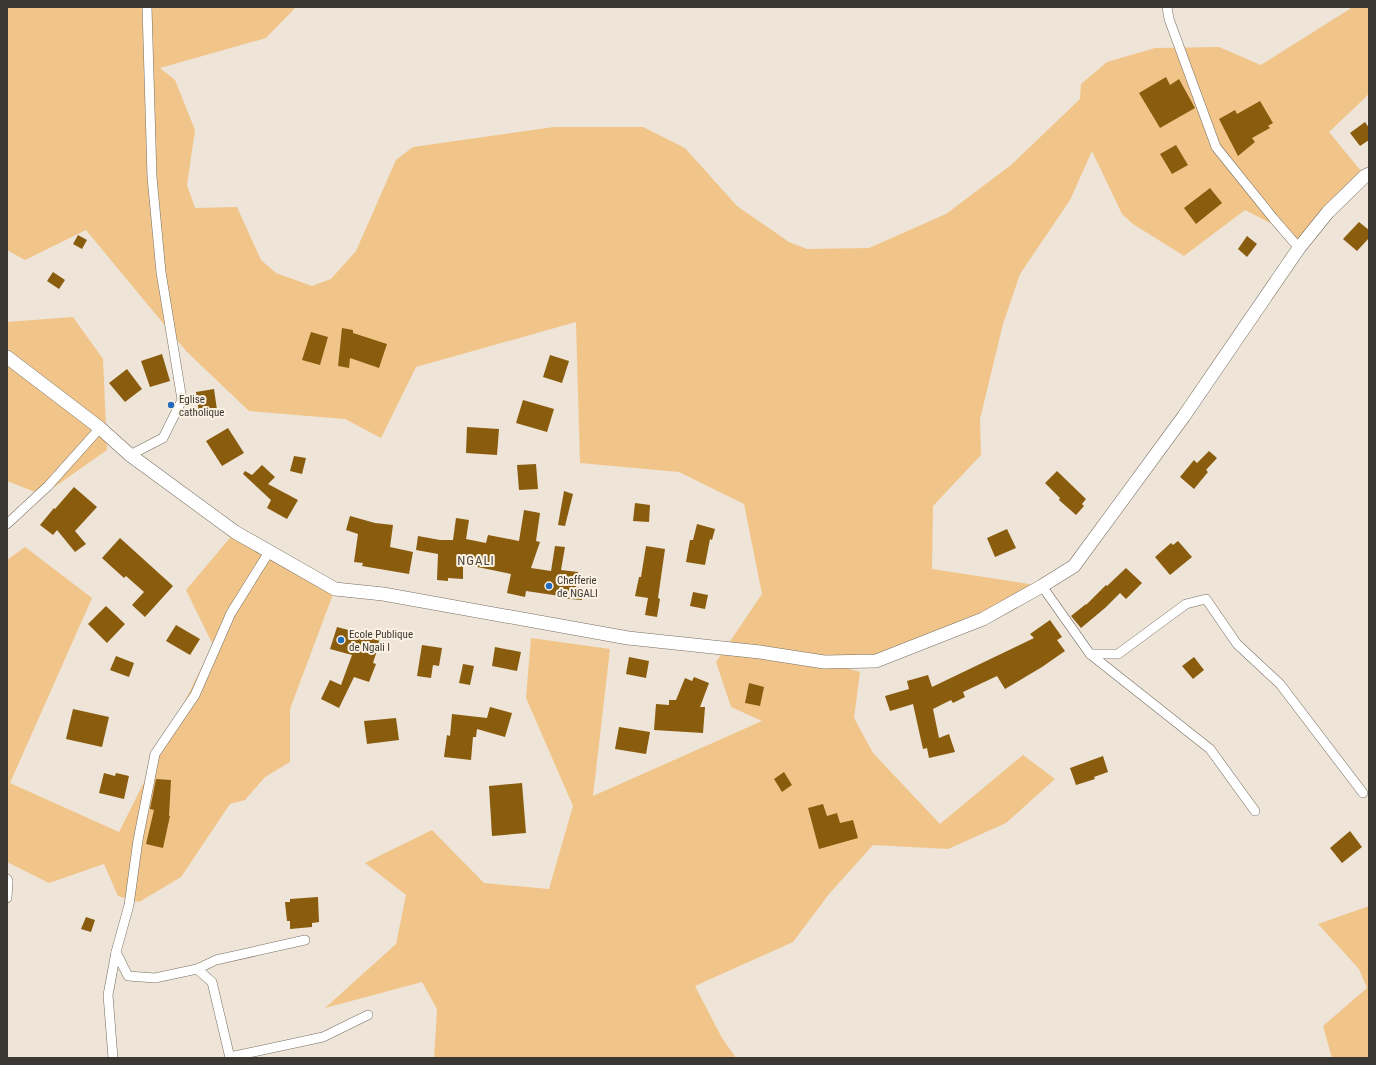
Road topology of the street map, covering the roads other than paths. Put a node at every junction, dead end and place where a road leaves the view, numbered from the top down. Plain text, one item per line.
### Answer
1 (147, 7) edge
2 (1167, 7) edge
3 (1369, 174) edge
4 (1299, 248) junction
5 (7, 357) edge
6 (100, 428) junction
7 (130, 455) junction
8 (7, 524) edge
9 (269, 552) junction
10 (1042, 586) junction
11 (1090, 654) junction
12 (1363, 793) dead end
13 (1255, 811) dead end
14 (7, 879) edge
15 (7, 898) edge
16 (305, 940) dead end
17 (116, 952) junction
18 (197, 969) junction
19 (368, 1015) dead end
20 (113, 1058) edge
21 (230, 1058) edge

1 - 7 street
2 - 4 street
3 - 4 street
4 - 10 street
5 - 6 street
6 - 7 street
6 - 8 street
7 - 9 street
9 - 10 street
9 - 17 street
10 - 11 street
11 - 12 street
11 - 13 street
14 - 15 street
16 - 18 street
17 - 18 street
17 - 20 street
18 - 21 street
19 - 21 street

